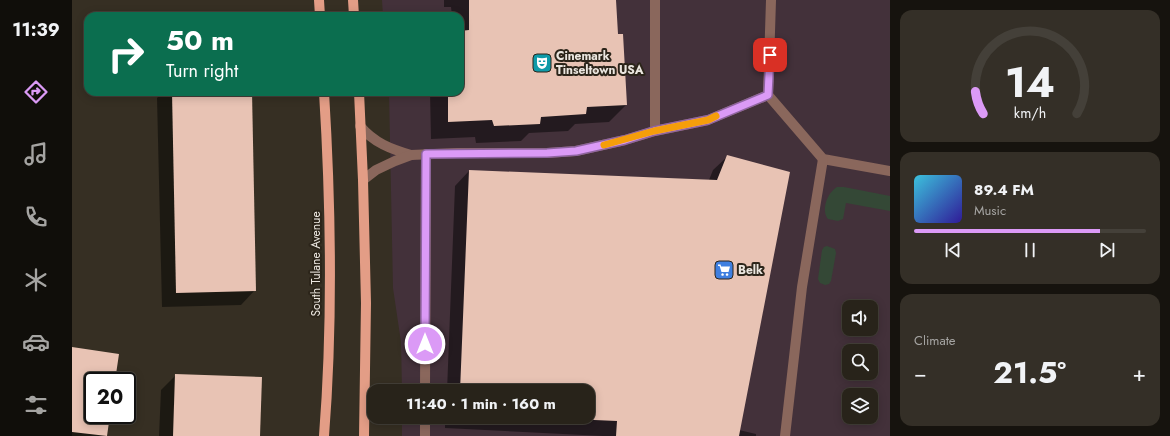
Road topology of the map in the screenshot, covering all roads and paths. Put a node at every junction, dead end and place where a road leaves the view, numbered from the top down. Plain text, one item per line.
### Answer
1 (319, 0) edge
2 (353, 0) edge
3 (655, 0) edge
4 (771, 0) edge
5 (320, 12) edge
6 (354, 12) edge
7 (768, 95) junction
8 (324, 96) edge
9 (359, 96) edge
10 (360, 126) junction
11 (654, 131) junction
12 (426, 154) junction
13 (411, 155) junction
14 (823, 159) junction
15 (890, 171) edge
16 (363, 180) junction
17 (425, 384) edge
18 (425, 424) edge
19 (324, 436) edge
20 (364, 436) edge
21 (425, 436) edge
22 (785, 436) edge

1 - 5 main road
2 - 6 main road
3 - 11 street
4 - 7 street
7 - 11 street
7 - 14 street
8 - 19 main road, South Tulane Avenue
9 - 10 main road
10 - 13 street
10 - 16 main road
11 - 12 street
12 - 13 street
12 - 17 street
13 - 16 street
14 - 15 street
14 - 22 street
16 - 20 main road
18 - 21 street

